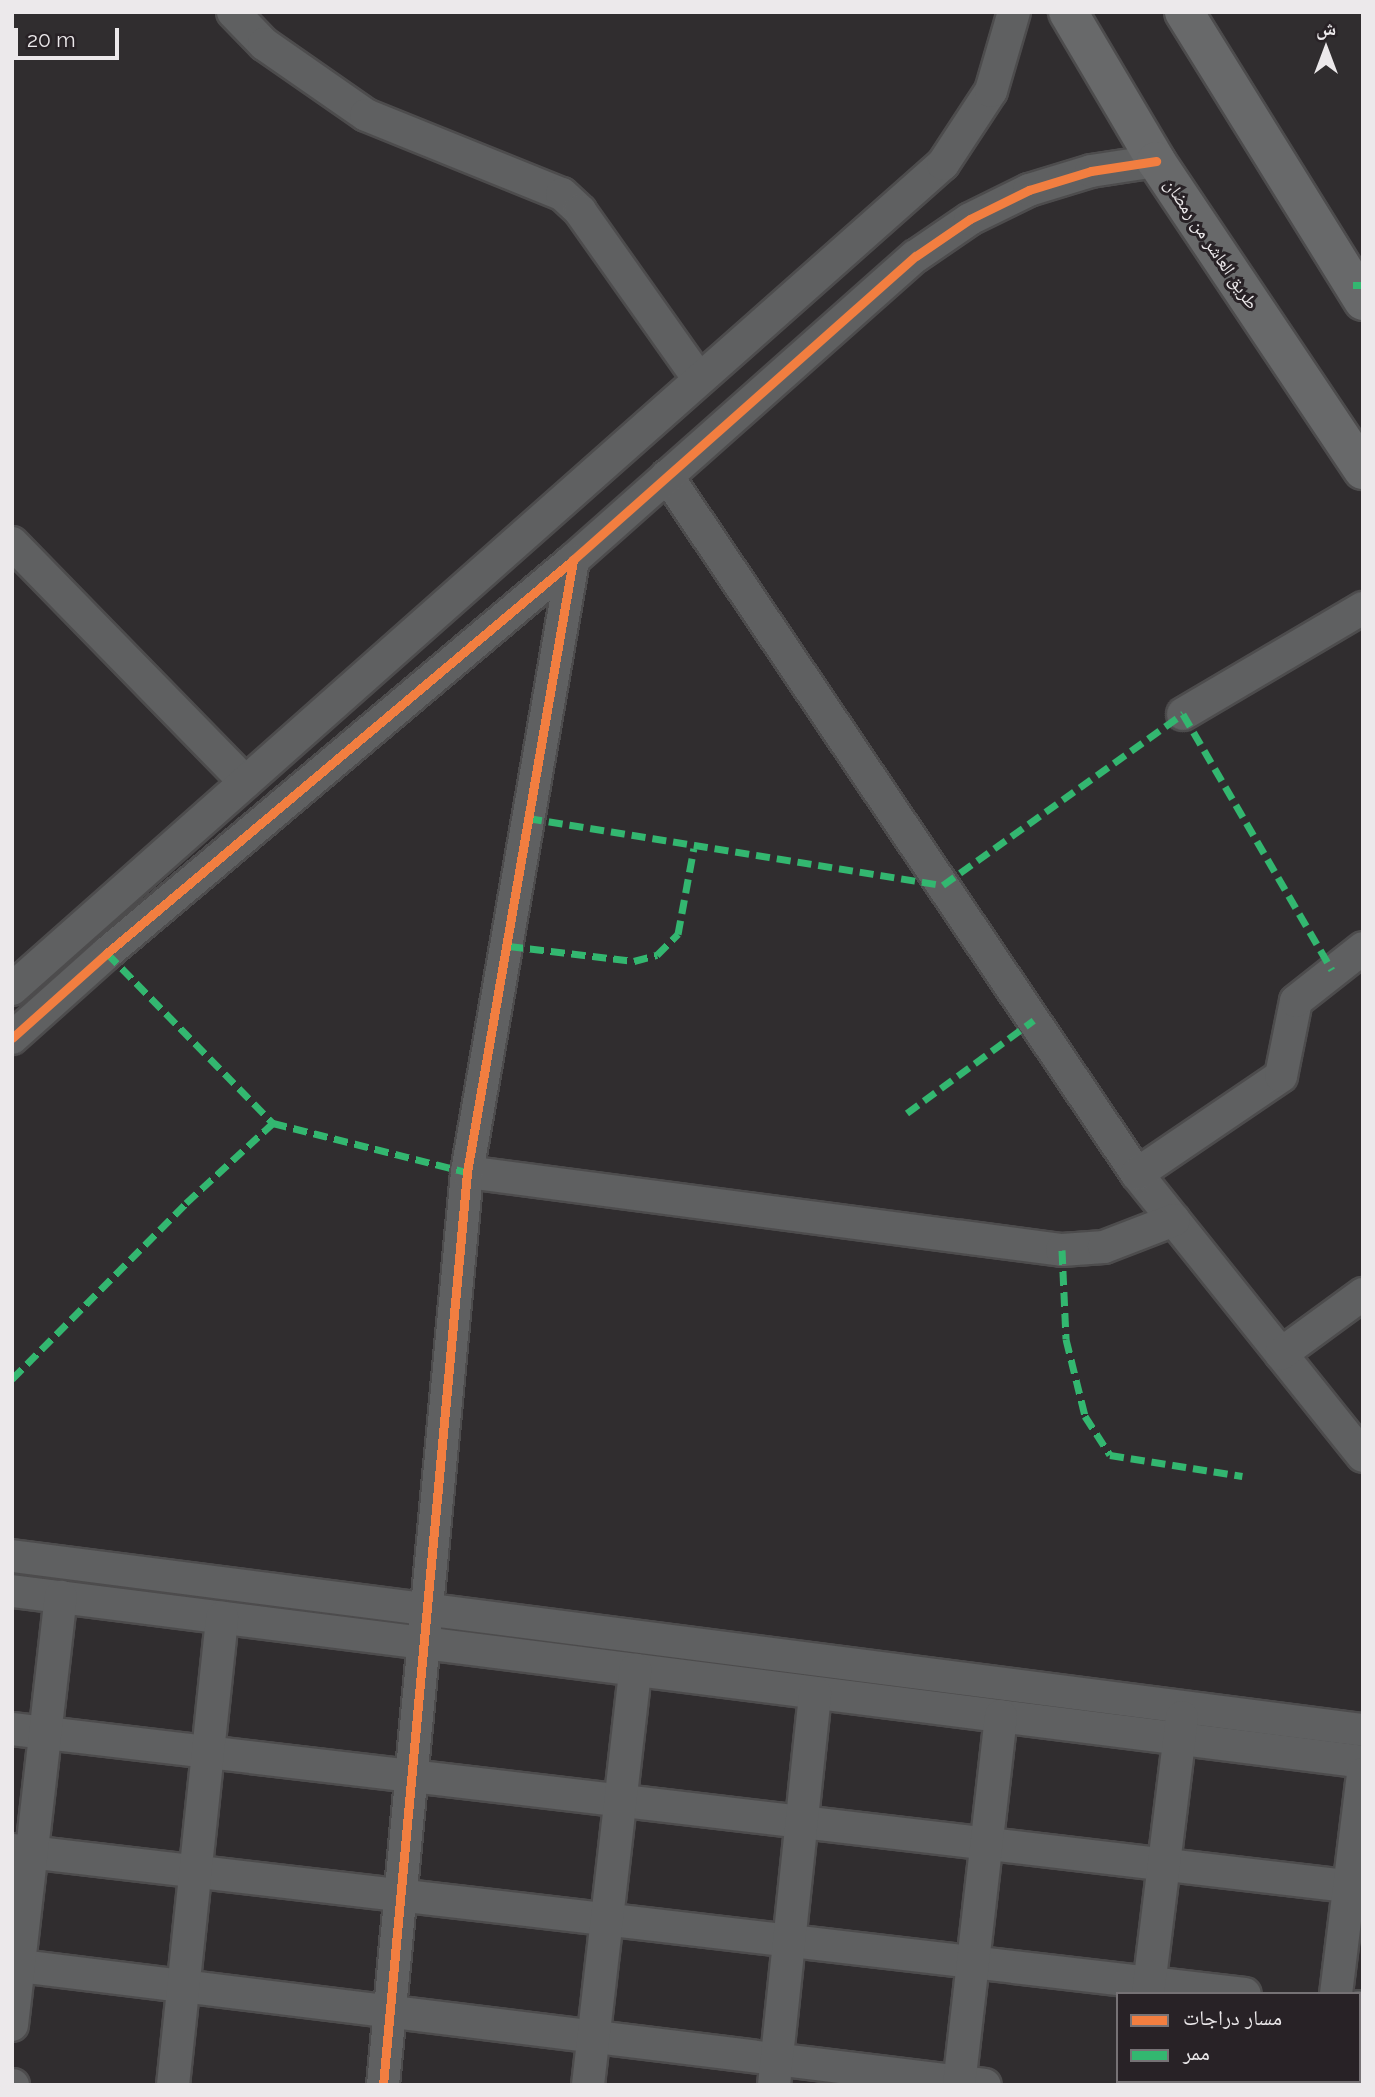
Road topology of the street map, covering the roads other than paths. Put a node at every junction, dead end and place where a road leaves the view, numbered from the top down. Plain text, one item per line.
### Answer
1 (233, 12) edge
2 (1014, 12) edge
3 (1068, 12) edge
4 (1184, 12) edge
5 (1156, 161) junction
6 (877, 220) junction
7 (916, 256) junction
8 (1363, 301) edge
9 (699, 379) junction
10 (1363, 470) edge
11 (667, 476) junction
12 (12, 543) edge
13 (573, 560) junction
14 (1363, 608) edge
15 (1183, 714) dead end
16 (245, 782) junction
17 (1363, 948) edge
18 (12, 989) edge
19 (12, 1038) edge
20 (467, 1172) junction
21 (1138, 1174) junction
22 (1174, 1220) junction
23 (1363, 1294) edge
24 (1281, 1354) junction
25 (1363, 1456) edge
26 (12, 1556) edge
27 (12, 1591) edge
28 (61, 1597) junction
29 (430, 1611) junction
30 (222, 1618) junction
31 (426, 1644) junction
32 (635, 1670) junction
33 (815, 1693) junction
34 (1183, 1707) junction
35 (1001, 1716) junction
36 (12, 1729) edge
37 (1363, 1730) edge
38 (45, 1732) junction
39 (1179, 1738) junction
40 (208, 1752) junction
41 (1363, 1762) edge
42 (1363, 1773) edge
43 (414, 1776) junction
44 (621, 1800) junction
45 (802, 1822) junction
46 (986, 1843) junction
47 (22, 1851) edge
48 (1164, 1864) junction
49 (195, 1871) junction
50 (1356, 1887) edge
51 (402, 1895) junction
52 (607, 1919) junction
53 (789, 1941) junction
54 (972, 1962) junction
55 (16, 1965) edge
56 (183, 1986) junction
57 (1149, 1988) edge
58 (1213, 1992) edge
59 (1336, 1992) edge
60 (390, 2012) junction
61 (12, 2025) edge
62 (594, 2036) junction
63 (775, 2072) edge
64 (968, 2084) edge
65 (173, 2085) edge
66 (383, 2085) edge
67 (588, 2085) edge

1 - 9 street
2 - 6 street
3 - 5 main road, طريق العاشر من رمضان
4 - 8 main road
5 - 7 street
5 - 10 main road, طريق العاشر من رمضان
6 - 7 street
6 - 9 street
7 - 11 street
9 - 16 street
11 - 13 street
11 - 21 street
12 - 16 street
13 - 19 street
13 - 20 street
14 - 15 street
16 - 18 street
17 - 21 street
20 - 22 street
20 - 29 street
21 - 22 street
22 - 24 street
23 - 24 street
24 - 25 street
26 - 29 street
27 - 28 street
28 - 30 street
28 - 38 street
29 - 31 street
29 - 34 street
30 - 31 street
30 - 40 street
31 - 32 street
31 - 43 street
32 - 33 street
32 - 44 street
33 - 35 street
33 - 45 street
34 - 37 street
34 - 39 street
35 - 39 street
35 - 46 street
36 - 38 street
38 - 40 street
38 - 47 street
39 - 41 street
39 - 48 street
40 - 43 street
40 - 49 street
42 - 50 street
43 - 44 street
43 - 51 street
44 - 45 street
44 - 52 street
45 - 46 street
45 - 53 street
46 - 48 street
46 - 54 street
47 - 49 street
47 - 55 street
48 - 50 street
48 - 57 street
49 - 51 street
49 - 56 street
50 - 59 street
51 - 52 street
51 - 60 street
52 - 53 street
52 - 62 street
53 - 54 street
53 - 63 street
54 - 57 street
54 - 64 street
55 - 56 street
55 - 61 street
56 - 60 street
56 - 65 street
57 - 58 street
60 - 62 street
60 - 66 street
62 - 63 street
62 - 67 street
63 - 64 street

